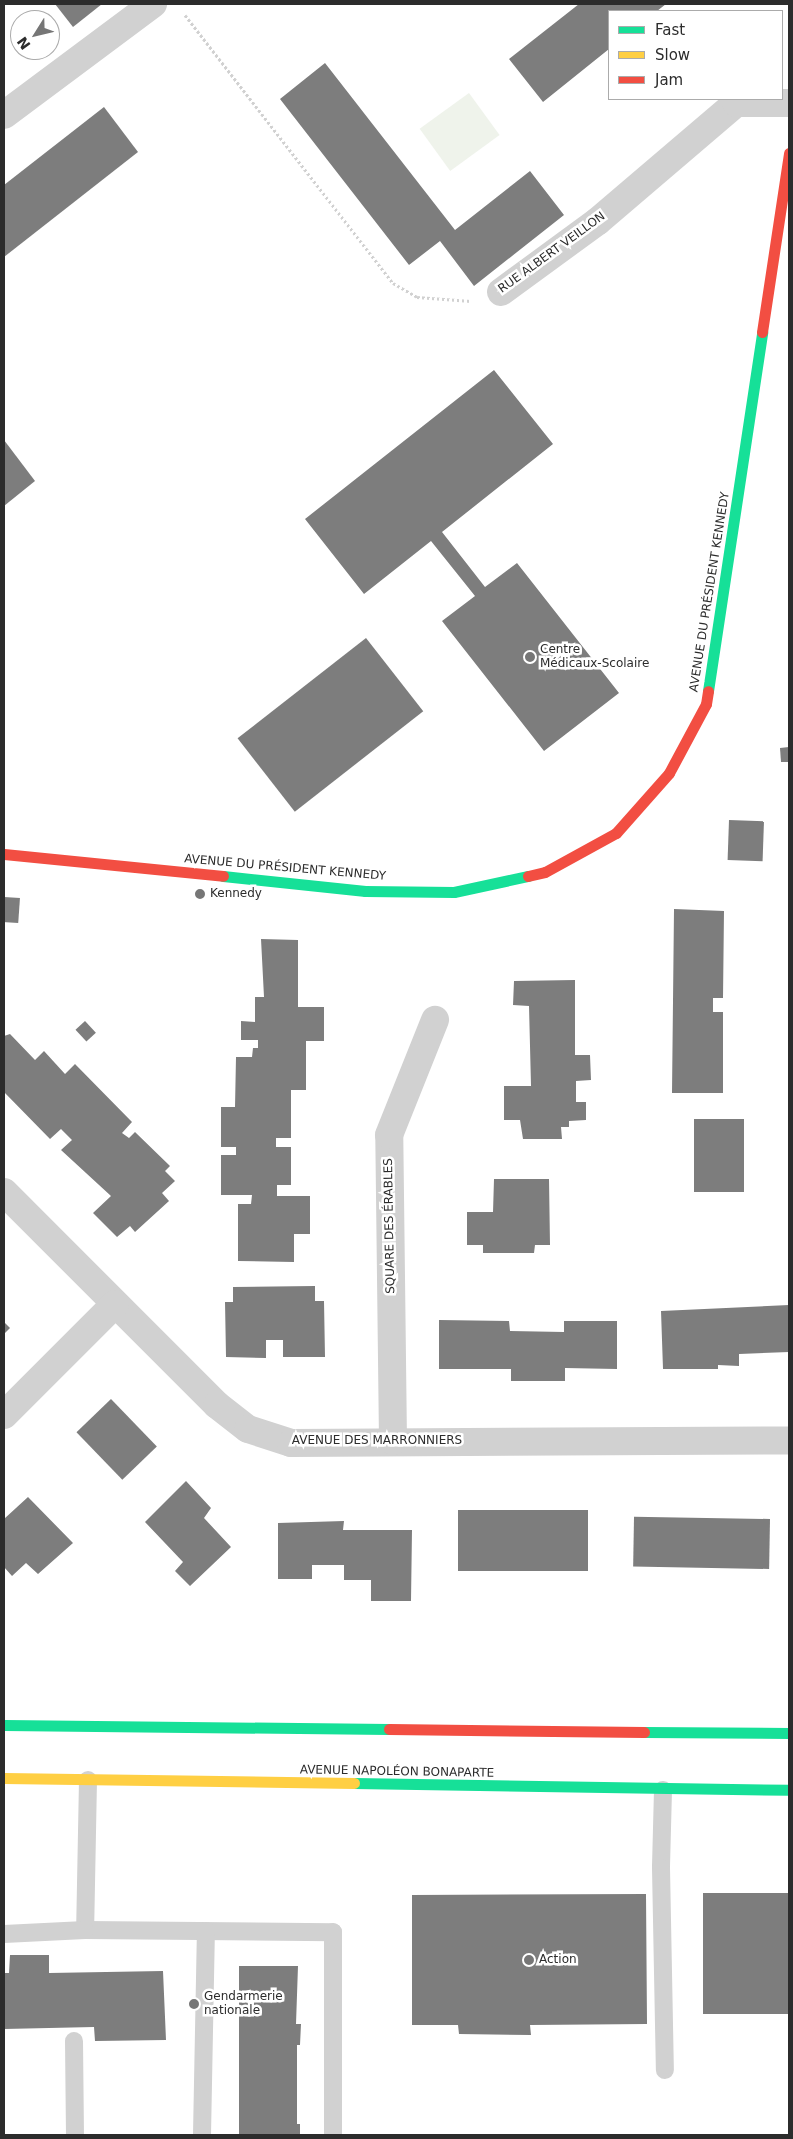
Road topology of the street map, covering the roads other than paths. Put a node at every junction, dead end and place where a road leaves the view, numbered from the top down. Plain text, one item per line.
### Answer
1 (153, 4) edge
2 (789, 103) edge
3 (4, 115) edge
4 (789, 153) edge
5 (501, 292) road end
6 (4, 854) edge
7 (435, 1020) dead end
8 (4, 1192) edge
9 (115, 1304) junction
10 (4, 1415) edge
11 (789, 1440) edge
12 (394, 1441) junction
13 (4, 1724) edge
14 (789, 1734) edge
15 (4, 1778) edge
16 (88, 1780) junction
17 (663, 1790) junction
18 (789, 1790) edge
19 (85, 1930) junction
20 (206, 1931) junction
21 (4, 1934) edge
22 (74, 2041) dead end
23 (665, 2070) dead end
24 (75, 2135) edge
25 (202, 2135) edge
26 (333, 2135) edge

1 - 3 street
2 - 5 street, RUE ALBERT VEILLON
4 - 6 main road, AVENUE DU PRÉSIDENT KENNEDY
7 - 12 street, SQUARE DES ÉRABLES
8 - 9 street, AVENUE DES MARRONNIERS
9 - 10 street
9 - 12 street, AVENUE DES MARRONNIERS
11 - 12 street, AVENUE DES MARRONNIERS
13 - 14 main road
15 - 16 main road, AVENUE NAPOLÉON BONAPARTE
16 - 17 main road, AVENUE NAPOLÉON BONAPARTE
16 - 19 lane
17 - 18 main road, AVENUE NAPOLÉON BONAPARTE
17 - 23 lane
19 - 20 lane
19 - 21 lane
20 - 25 lane
20 - 26 lane
22 - 24 lane

